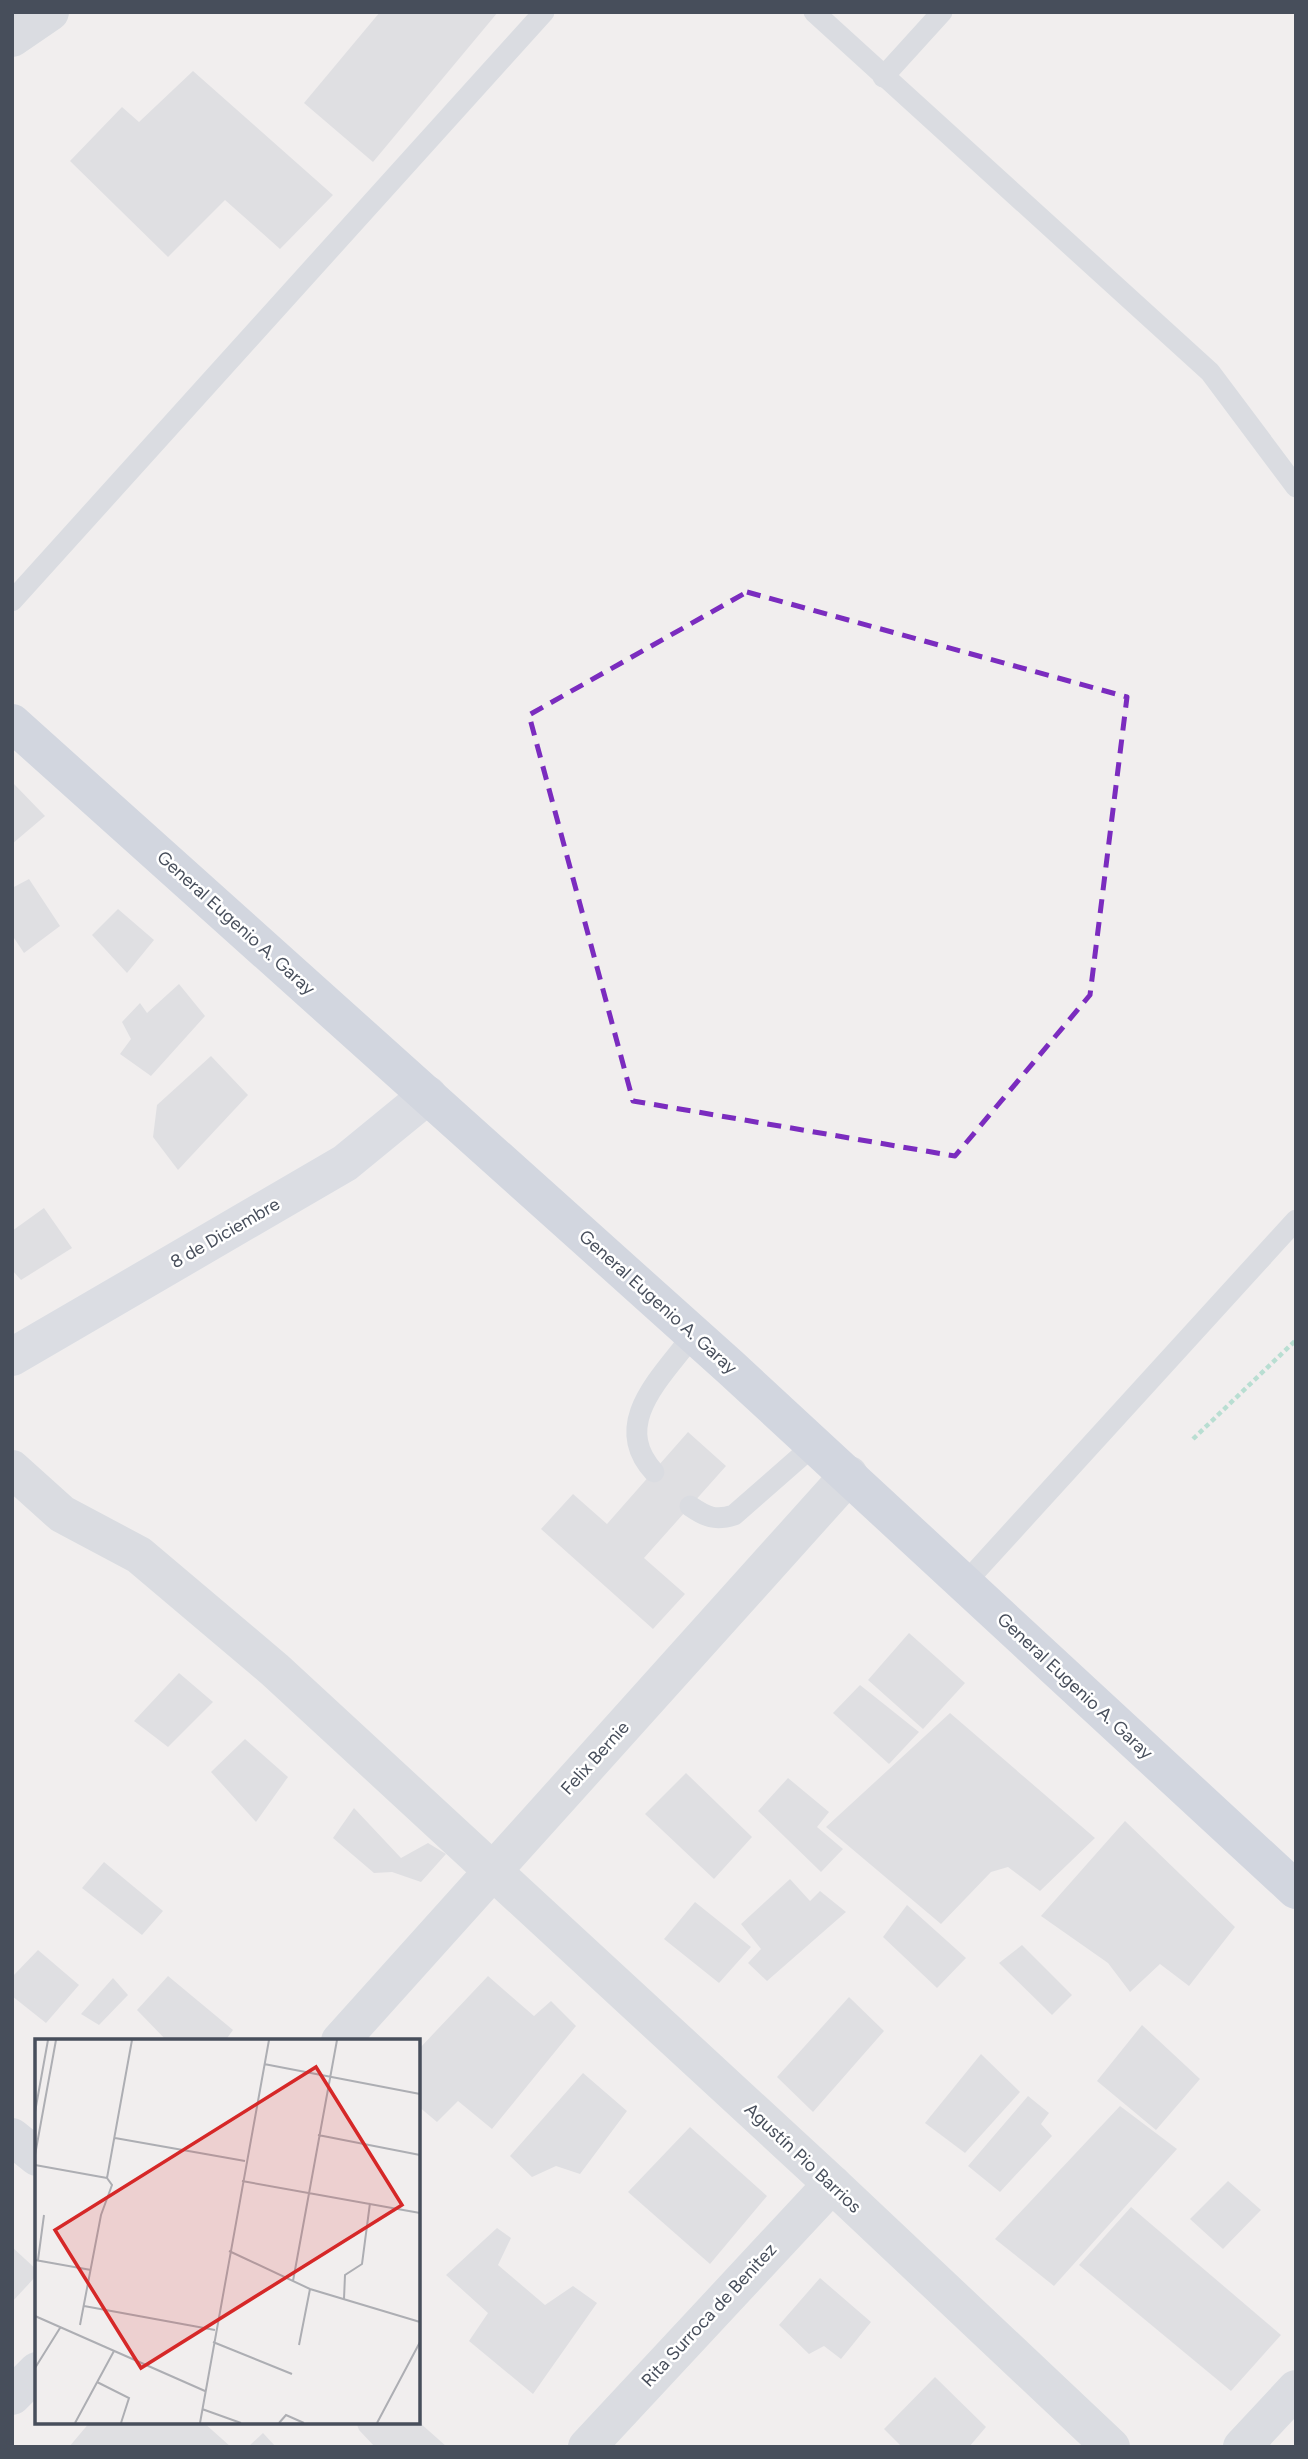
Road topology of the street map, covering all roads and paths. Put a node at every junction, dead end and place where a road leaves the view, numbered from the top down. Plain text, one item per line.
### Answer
1 (50, 12) edge
2 (544, 12) edge
3 (814, 12) edge
4 (942, 12) edge
5 (12, 38) edge
6 (883, 77) junction
7 (1296, 487) edge
8 (12, 601) edge
9 (12, 723) edge
10 (428, 1095) junction
11 (1296, 1220) edge
12 (693, 1335) junction
13 (1296, 1340) edge
14 (12, 1357) edge
15 (1193, 1439) dead end
16 (815, 1444) junction
17 (12, 1469) edge
18 (654, 1472) dead end
19 (849, 1475) junction
20 (690, 1506) dead end
21 (965, 1583) junction
22 (493, 1871) junction
23 (1296, 1890) edge
24 (342, 2039) edge
25 (12, 2137) edge
26 (35, 2155) edge
27 (831, 2184) junction
28 (35, 2373) edge
29 (1296, 2389) edge
30 (12, 2396) edge
31 (587, 2447) edge
32 (1111, 2447) edge
33 (1242, 2447) edge

1 - 5 street
2 - 8 lane
3 - 6 lane
4 - 6 lane
6 - 7 lane
9 - 10 main road, General Eugenio A. Garay
10 - 12 main road, General Eugenio A. Garay
10 - 14 main road, 8 de Diciembre
11 - 21 lane
12 - 16 main road, General Eugenio A. Garay
12 - 18 lane
13 - 15 path
16 - 19 main road, General Eugenio A. Garay
16 - 20 lane
17 - 22 street, Agustín Pio Barrios
19 - 21 main road, General Eugenio A. Garay
19 - 22 street, Felix Bernie
21 - 23 main road, General Eugenio A. Garay
22 - 24 street, Felix Bernie
22 - 27 street, Agustín Pio Barrios
25 - 26 street
27 - 31 street, Rita Surroca de Benitez
27 - 32 street, Agustín Pio Barrios
28 - 30 street
29 - 33 street

